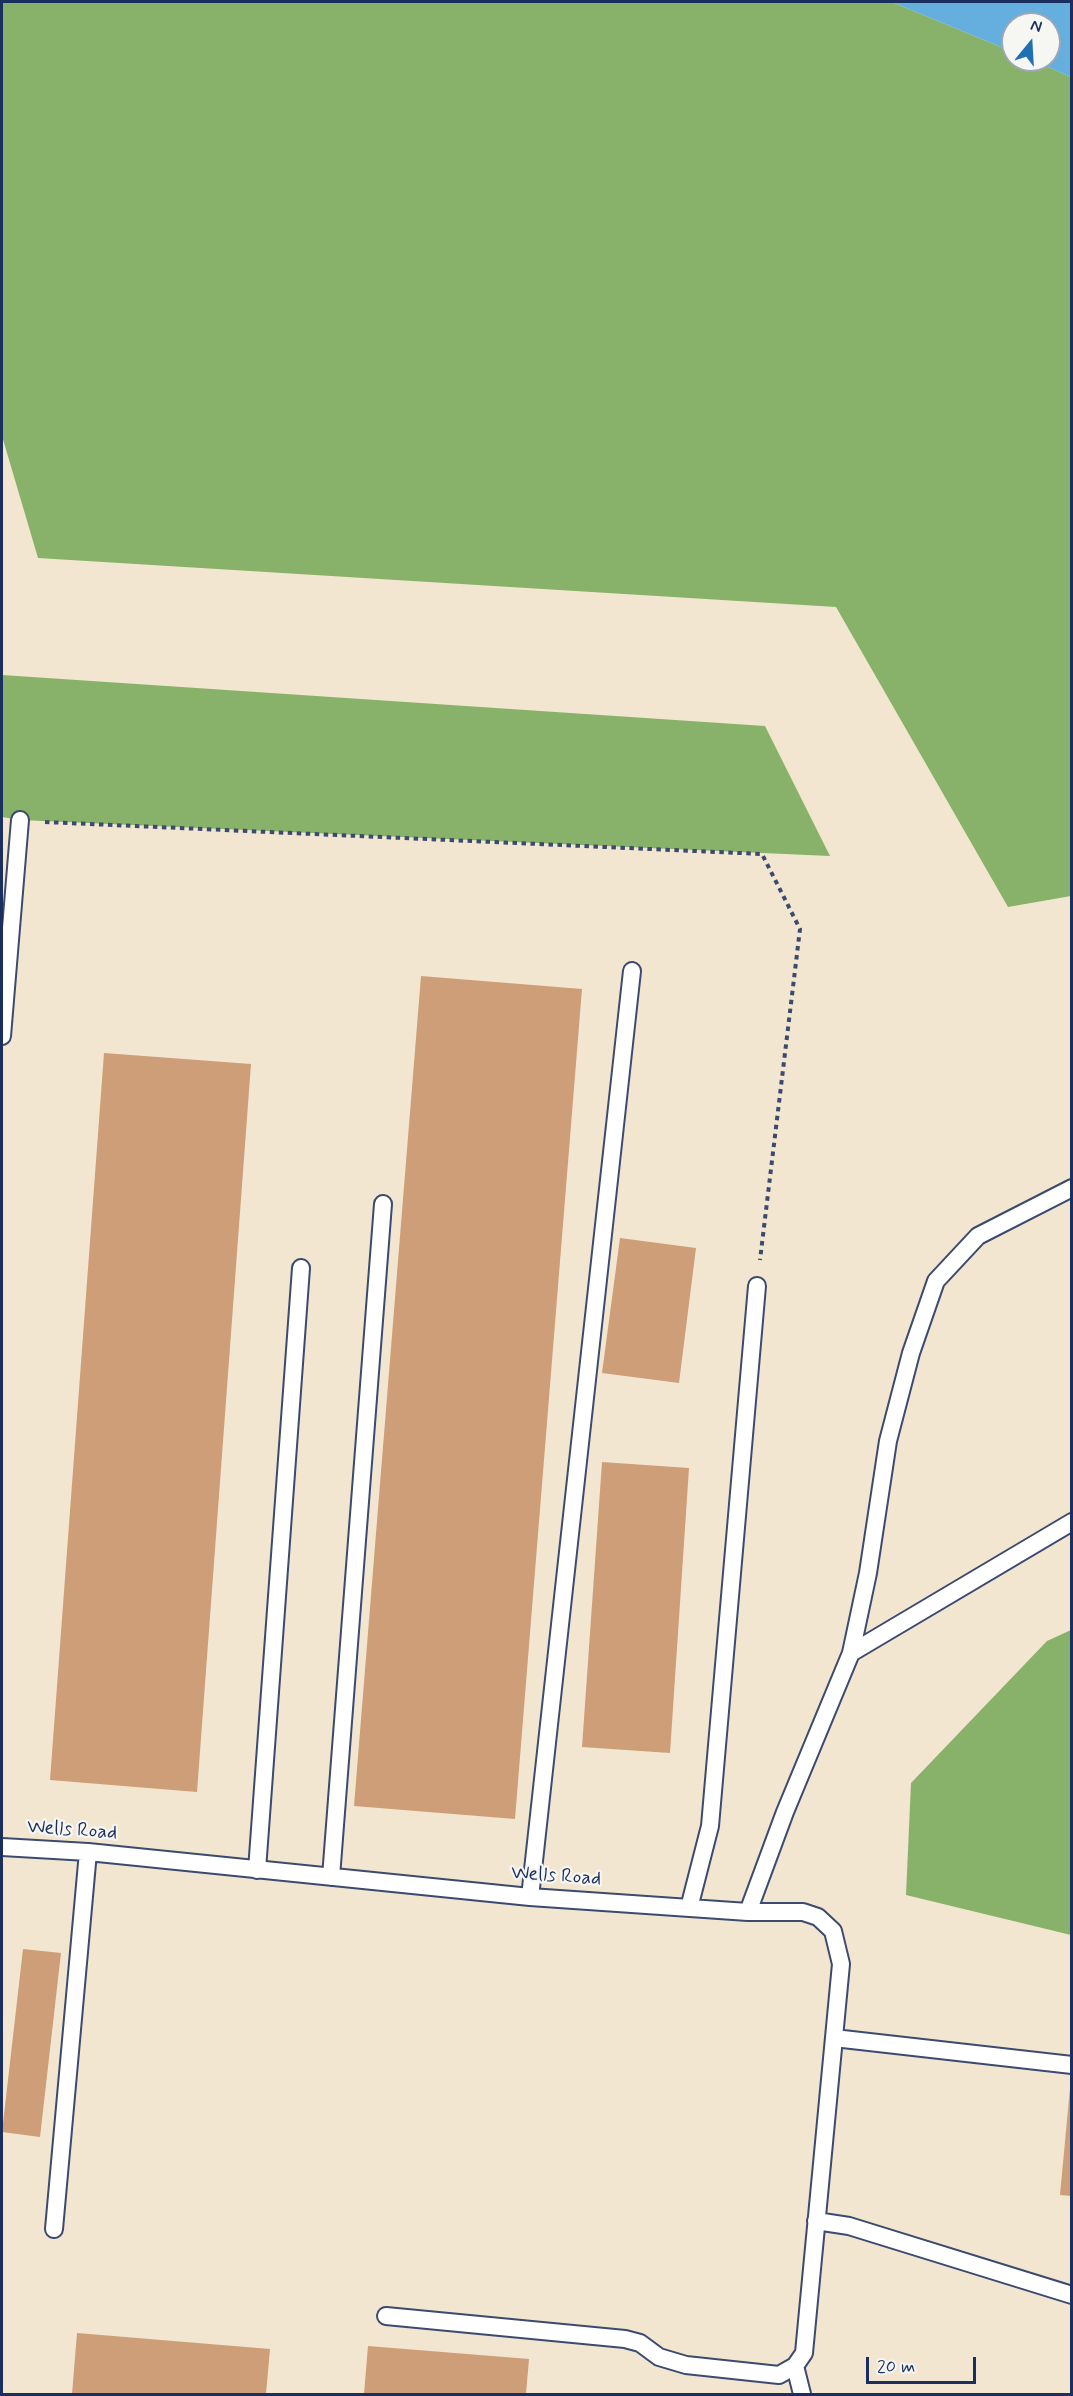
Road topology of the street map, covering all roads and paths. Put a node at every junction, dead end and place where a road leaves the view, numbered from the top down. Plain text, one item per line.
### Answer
1 (20, 820) joint
2 (632, 971) dead end
3 (2, 1036) edge
4 (1071, 1188) edge
5 (383, 1204) dead end
6 (301, 1268) dead end
7 (757, 1286) joint
8 (1071, 1522) edge
9 (851, 1653) junction
10 (2, 1846) edge
11 (88, 1852) junction
12 (257, 1870) junction
13 (331, 1877) junction
14 (530, 1897) junction
15 (689, 1908) junction
16 (748, 1912) junction
17 (834, 2038) junction
18 (1071, 2065) edge
19 (816, 2221) junction
20 (54, 2229) dead end
21 (1071, 2295) edge
22 (386, 2316) dead end
23 (795, 2366) junction
24 (802, 2394) edge

1 - 3 lane
1 - 7 path
2 - 14 lane
4 - 9 lane
5 - 13 lane
6 - 12 lane
7 - 15 lane
8 - 9 lane
9 - 16 lane
10 - 11 lane, Wells Road
11 - 12 lane, Wells Road
11 - 20 lane
12 - 13 lane, Wells Road
13 - 14 lane, Wells Road
14 - 15 lane, Wells Road
15 - 16 lane, Wells Road
16 - 17 lane, Wells Road
17 - 18 lane
17 - 19 lane, Wells Road
19 - 21 lane
19 - 23 lane, Wells Road
22 - 23 lane
23 - 24 lane

